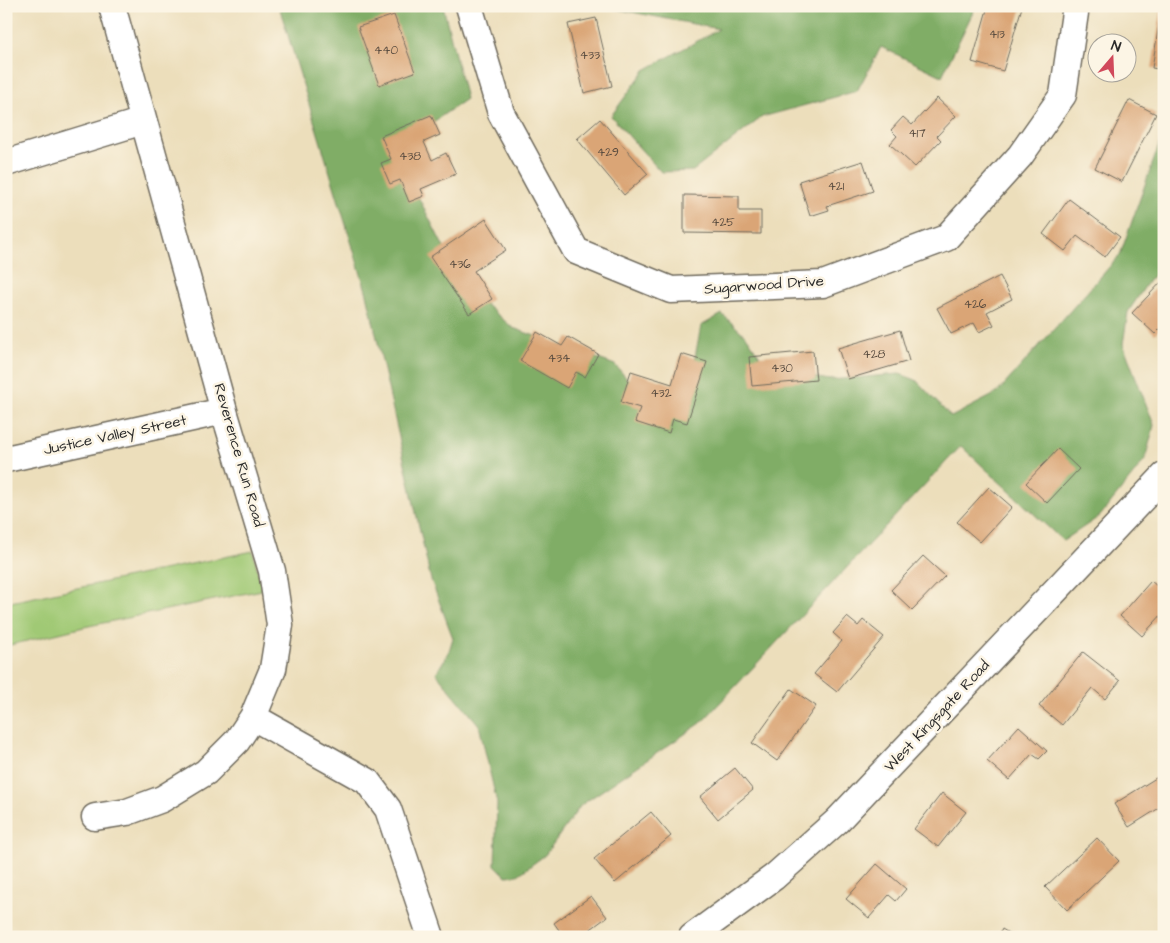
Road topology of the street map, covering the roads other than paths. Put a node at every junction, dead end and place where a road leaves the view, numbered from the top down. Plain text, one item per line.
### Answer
1 (112, 6) edge
2 (470, 6) edge
3 (1076, 6) edge
4 (143, 121) junction
5 (6, 163) edge
6 (224, 411) junction
7 (6, 459) edge
8 (1164, 476) edge
9 (253, 717) junction
10 (95, 817) dead end
11 (431, 937) edge
12 (692, 937) edge

1 - 4 street, Reverence Run Road
2 - 3 street, Sugarwood Drive
4 - 5 street
4 - 6 street, Reverence Run Road
6 - 7 street, Justice Valley Street
6 - 9 street, Reverence Run Road
8 - 12 street, West Kingsgate Road
9 - 10 street, Reverence Run Road
9 - 11 street

